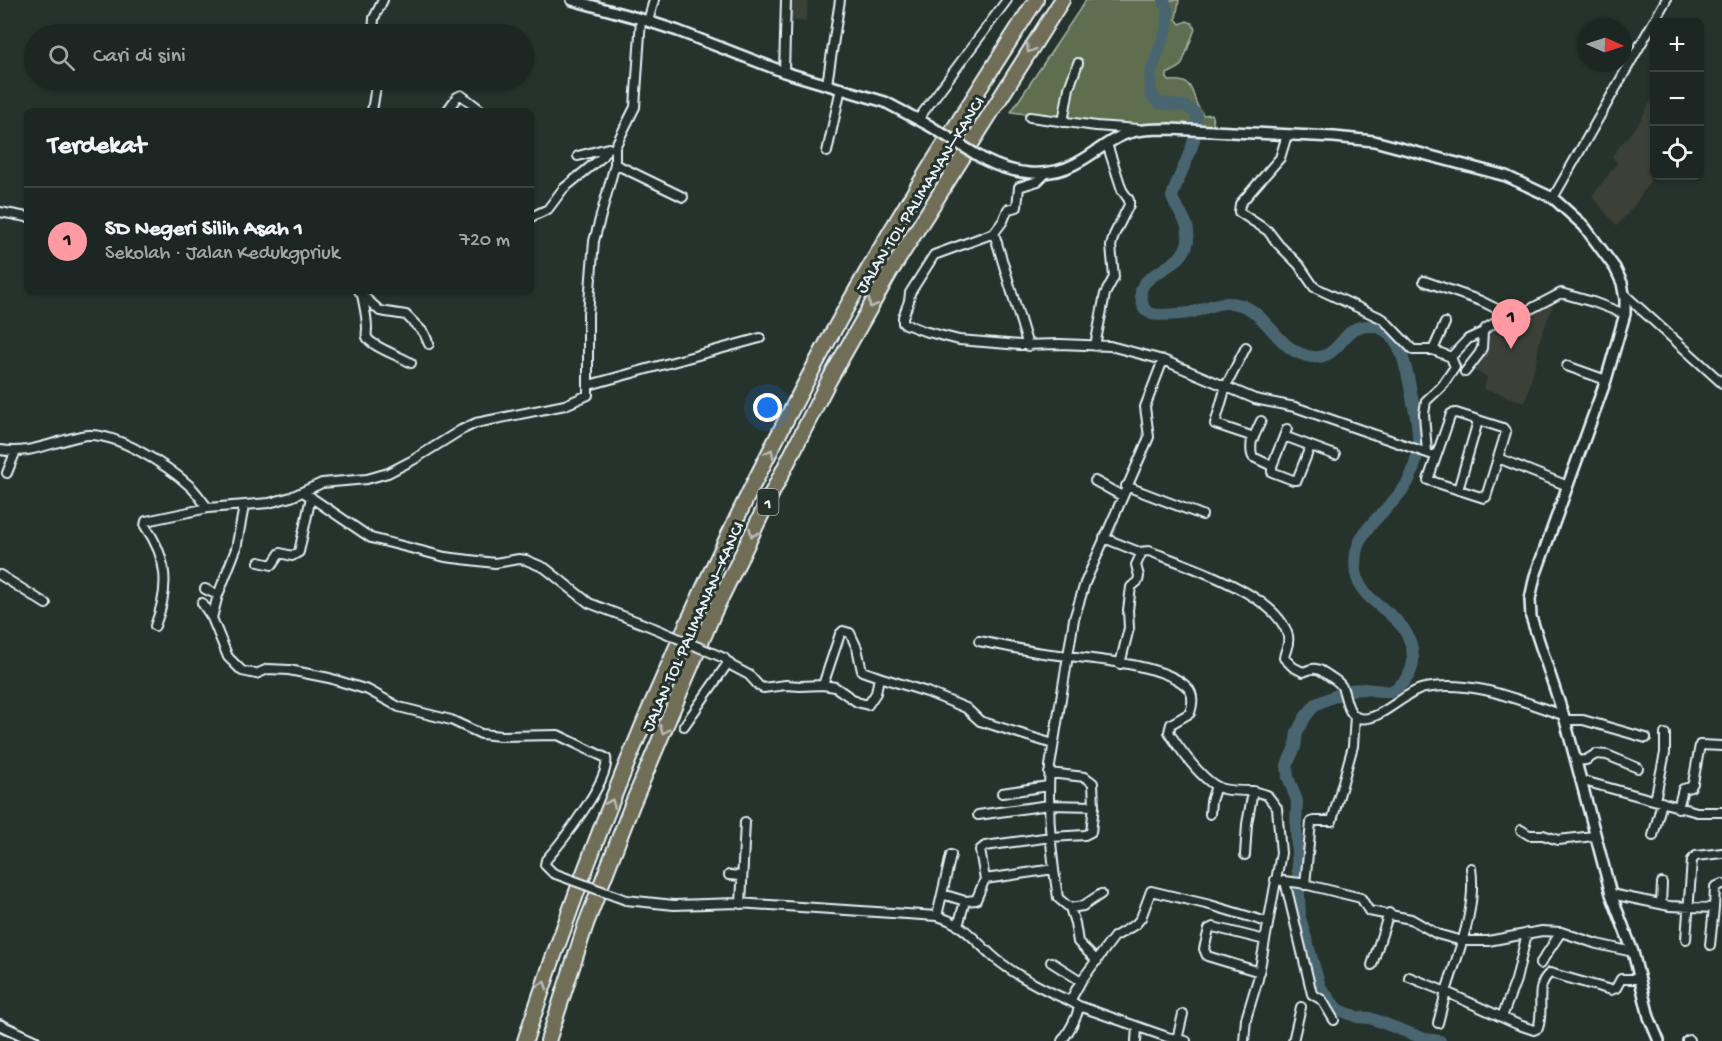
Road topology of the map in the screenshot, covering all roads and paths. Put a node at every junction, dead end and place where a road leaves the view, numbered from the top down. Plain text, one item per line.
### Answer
1 (383, 0) edge
2 (572, 0) edge
3 (654, 0) edge
4 (786, 0) edge
5 (840, 0) edge
6 (1007, 0) edge
7 (1036, 0) edge
8 (1062, 0) edge
9 (1666, 0) edge
10 (645, 20) junction
11 (374, 24) edge
12 (1078, 63) dead end
13 (784, 72) junction
14 (827, 84) junction
15 (841, 88) junction
16 (375, 90) edge
17 (372, 108) edge
18 (449, 108) edge
19 (478, 108) edge
20 (1030, 117) dead end
21 (919, 118) junction
22 (1063, 122) junction
23 (1144, 129) junction
24 (1287, 135) junction
25 (1107, 144) junction
26 (615, 147) junction
27 (606, 148) junction
28 (827, 152) dead end
29 (579, 156) dead end
30 (615, 164) junction
31 (1045, 174) junction
32 (683, 197) dead end
33 (1553, 198) junction
34 (0, 212) edge
35 (24, 216) edge
36 (534, 216) edge
37 (994, 233) junction
38 (1424, 281) dead end
39 (361, 294) edge
40 (362, 294) edge
41 (1625, 295) junction
42 (1625, 314) junction
43 (1509, 315) junction
44 (1445, 323) dead end
45 (1483, 332) junction
46 (760, 338) dead end
47 (429, 344) dead end
48 (1095, 345) junction
49 (1028, 346) junction
50 (1246, 347) dead end
51 (1433, 350) junction
52 (1451, 357) junction
53 (1163, 360) junction
54 (411, 363) dead end
55 (1567, 366) dead end
56 (1466, 372) dead end
57 (1606, 380) junction
58 (1722, 383) edge
59 (589, 385) junction
60 (1226, 386) junction
61 (1261, 421) dead end
62 (1478, 421) junction
63 (1252, 441) junction
64 (1310, 447) junction
65 (0, 450) edge
66 (1425, 451) junction
67 (15, 453) junction
68 (1335, 455) dead end
69 (1436, 456) junction
70 (1498, 458) junction
71 (1272, 466) junction
72 (7, 473) dead end
73 (1095, 481) dead end
74 (1126, 486) junction
75 (1568, 486) junction
76 (1458, 490) junction
77 (303, 492) junction
78 (1122, 496) junction
79 (310, 497) junction
80 (244, 506) junction
81 (208, 508) junction
82 (1202, 515) dead end
83 (1104, 538) junction
84 (1142, 552) junction
85 (259, 562) dead end
86 (0, 575) edge
87 (205, 589) dead end
88 (218, 595) junction
89 (202, 603) dead end
90 (46, 604) dead end
91 (212, 618) junction
92 (155, 627) dead end
93 (979, 641) dead end
94 (1066, 655) junction
95 (726, 661) junction
96 (1120, 664) junction
97 (879, 677) junction
98 (823, 685) junction
99 (1355, 716) junction
100 (1564, 718) junction
101 (684, 726) dead end
102 (1665, 734) dead end
103 (1646, 738) dead end
104 (1053, 744) junction
105 (1722, 746) edge
106 (1576, 761) junction
107 (1638, 768) dead end
108 (1049, 773) junction
109 (1580, 780) junction
110 (1048, 786) junction
111 (1216, 786) junction
112 (1253, 791) junction
113 (1002, 793) dead end
114 (1658, 801) junction
115 (1049, 805) junction
116 (1094, 806) junction
117 (1678, 808) junction
118 (1722, 812) edge
119 (1210, 814) dead end
120 (978, 815) dead end
121 (745, 822) dead end
122 (1521, 830) dead end
123 (1594, 836) junction
124 (1653, 836) dead end
125 (1051, 837) junction
126 (1722, 853) edge
127 (951, 855) dead end
128 (1245, 855) dead end
129 (1471, 868) dead end
130 (1054, 869) junction
131 (729, 875) dead end
132 (742, 876) junction
133 (985, 879) junction
134 (1275, 879) junction
135 (1287, 881) junction
136 (1662, 883) dead end
137 (1303, 884) junction
138 (1722, 884) edge
139 (942, 894) junction
140 (1101, 894) dead end
141 (1611, 894) junction
142 (965, 901) junction
143 (741, 904) junction
144 (1661, 904) junction
145 (1687, 907) junction
146 (1070, 908) junction
147 (1714, 908) junction
148 (1389, 913) junction
149 (937, 916) junction
150 (1267, 922) junction
151 (958, 926) junction
152 (1561, 932) junction
153 (1527, 933) junction
154 (1686, 939) dead end
155 (1265, 940) junction
156 (1462, 942) junction
157 (1710, 945) dead end
158 (1633, 952) junction
159 (1097, 961) junction
160 (1051, 962) dead end
161 (1540, 964) dead end
162 (1372, 965) dead end
163 (1260, 972) junction
164 (1409, 977) dead end
165 (1640, 979) junction
166 (1081, 981) junction
167 (1446, 992) junction
168 (1070, 1001) junction
169 (1079, 1006) junction
170 (1301, 1007) dead end
171 (1183, 1014) dead end
172 (1502, 1017) junction
173 (1334, 1020) dead end
174 (1438, 1023) dead end
175 (0, 1025) edge
176 (1137, 1027) junction
177 (1177, 1040) edge
178 (35, 1041) edge
179 (525, 1041) edge
180 (548, 1041) edge
181 (1062, 1041) edge
182 (1136, 1041) edge
183 (1186, 1041) edge
184 (1244, 1041) edge
185 (1293, 1041) edge
186 (1659, 1041) edge

1 - 11 street
2 - 10 street
3 - 10 street
4 - 13 street
5 - 14 street
6 - 21 street
179 -> 7 highway, JALAN TOL PALIMANAN–KANCI / 1
8 -> 180 highway, JALAN TOL PALIMANAN–KANCI / 1
9 - 33 street
10 - 13 street
10 - 26 street
12 - 22 street
13 - 14 street
14 - 15 street
15 - 21 street
15 - 28 street
16 - 17 street
18 - 19 street
20 - 22 street
21 - 31 street, bridge
22 - 23 street
23 - 24 street
23 - 25 street
24 - 33 street
24 - 51 street
25 - 31 street
25 - 48 street
26 - 27 street
26 - 30 street
27 - 29 street
27 - 36 street
30 - 32 street
30 - 59 street
31 - 37 street
33 - 41 street
34 - 35 street
37 - 49 street
37 - 49 street
38 - 43 street
39 - 54 street
40 - 47 street
41 - 42 street
41 - 58 street
42 - 43 street
42 - 57 street
43 - 45 street
44 - 51 street
45 - 52 street
45 - 56 street
46 - 59 street
48 - 49 street
48 - 53 street
50 - 60 street
51 - 52 street
52 - 66 street
53 - 60 street
53 - 74 street
55 - 57 street
57 - 75 street
59 - 77 street
60 - 63 street
60 - 66 street
61 - 63 street
62 - 69 street
62 - 70 street
62 - 76 street
63 - 71 street
64 - 68 street
64 - 71 street
64 - 71 street
65 - 67 street
66 - 69 street
67 - 72 street
67 - 81 street
69 - 76 street
70 - 75 street
70 - 76 street
73 - 78 street
74 - 78 street
74 - 82 street
75 - 100 street
77 - 79 street
77 - 80 street
78 - 83 street
79 - 85 street
79 - 95 street, bridge
80 - 81 street
80 - 88 street
81 - 92 street
83 - 84 street
83 - 94 street
84 - 96 street
84 - 99 street
86 - 90 street
87 - 88 street
88 - 91 street
89 - 91 street
91 - 143 street, bridge
93 - 94 street
94 - 96 street
94 - 104 street
95 - 98 street
95 - 101 street
96 - 111 street
97 - 98 street
97 - 98 street
97 - 104 street
99 - 100 street
99 - 137 street
100 - 103 street
100 - 106 street
102 - 114 street
104 - 108 street
105 - 117 street
106 - 107 street
106 - 109 street
108 - 110 street
108 - 116 street
109 - 114 street
109 - 123 street
110 - 113 street
110 - 115 street
111 - 112 street
111 - 119 street
112 - 128 street
112 - 134 street
114 - 117 street
114 - 124 street
115 - 116 street
115 - 120 street
115 - 125 street
116 - 125 street
117 - 118 street
121 - 132 street
122 - 123 street
123 - 141 street
125 - 130 street
125 - 133 street
126 - 145 street
127 - 139 street
129 - 156 street
130 - 133 street
130 - 146 street
131 - 132 street
132 - 143 street
133 - 142 street
134 - 135 street
134 - 150 street
135 - 137 street
135 - 173 street
136 - 144 street
137 - 148 street
138 - 147 street
139 - 142 street
139 - 149 street
140 - 146 street
141 - 144 street
141 - 158 street
142 - 151 street
143 - 149 street
144 - 145 street
145 - 147 street
145 - 154 street
146 - 159 street
147 - 157 street
148 - 156 street
148 - 162 street
149 - 151 street
150 - 155 street
150 - 159 street
151 - 168 street
152 - 153 street
152 - 158 street
152 - 161 street
153 - 156 street
153 - 172 street
155 - 163 street
155 - 163 street
156 - 167 street
158 - 165 street
159 - 166 street
160 - 166 street
163 - 184 street
164 - 167 street
165 - 172 street
165 - 186 street
166 - 168 street
167 - 172 street
167 - 174 street
168 - 169 street
169 - 176 street
169 - 181 street
170 - 185 street
171 - 177 street
175 - 178 street
176 - 177 street
176 - 182 street
177 - 183 street

